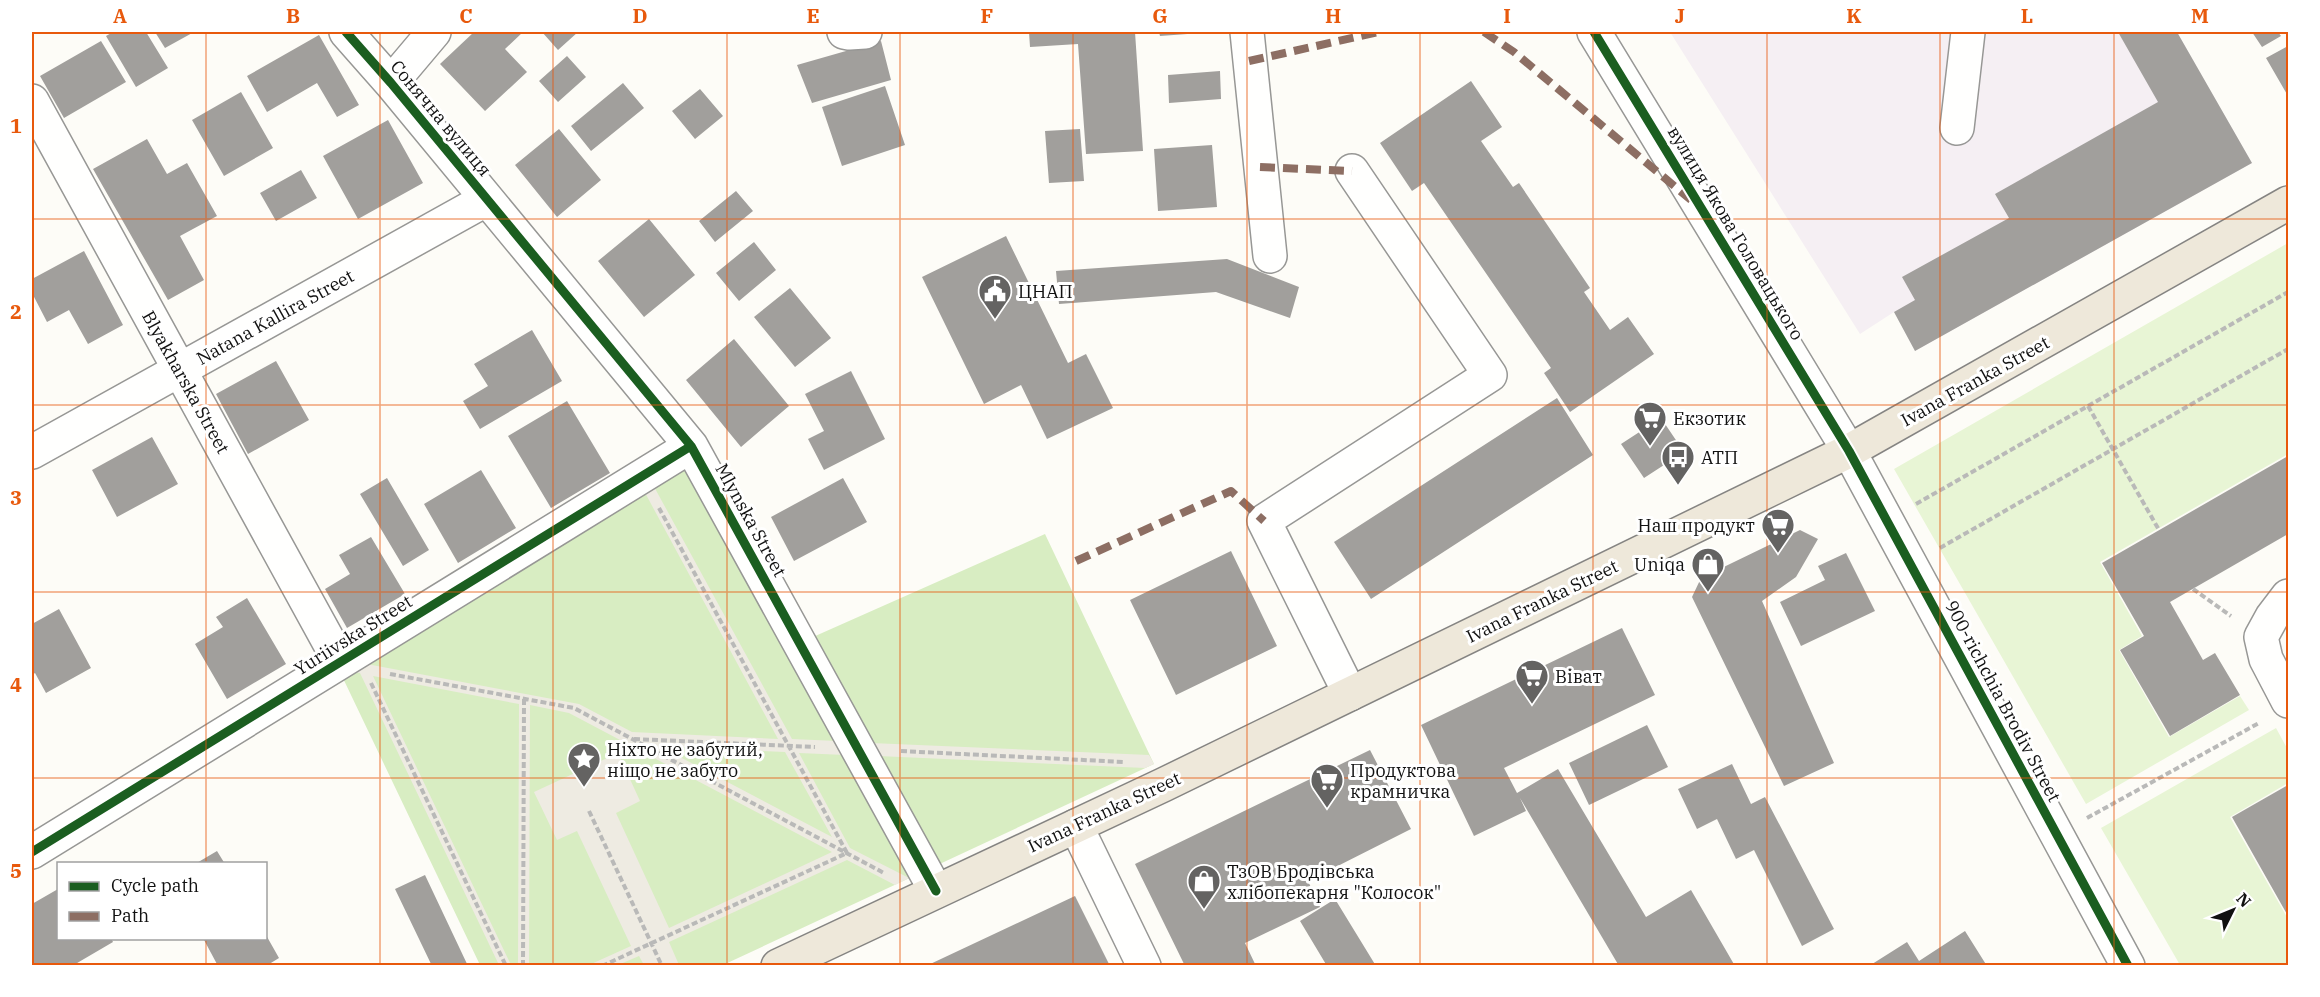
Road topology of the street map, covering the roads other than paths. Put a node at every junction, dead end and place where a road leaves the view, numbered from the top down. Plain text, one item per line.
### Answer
1 (346, 32) edge
2 (434, 32) edge
3 (844, 32) edge
4 (865, 32) edge
5 (1247, 32) edge
6 (1594, 32) edge
7 (1968, 32) edge
8 (391, 83) junction
9 (32, 101) edge
10 (1957, 128) dead end
11 (1352, 171) dead end
12 (487, 199) junction
13 (2289, 203) edge
14 (1270, 256) dead end
15 (179, 370) junction
16 (691, 446) junction
17 (1849, 451) junction
18 (32, 452) edge
19 (2289, 596) edge
20 (350, 663) junction
21 (1350, 694) junction
22 (2278, 709) edge
23 (1076, 826) junction
24 (32, 852) edge
25 (925, 896) junction
26 (790, 963) edge
27 (1144, 966) edge
28 (2128, 966) edge

1 - 8 street, Сонячна вулиця
2 - 8 street
3 - 4 street
5 - 14 street
6 - 17 street, вулиця Якова Головацького
7 - 10 street
8 - 12 street, Сонячна вулиця
9 - 15 street, Blyakharska Street
11 - 21 street
12 - 15 street, Natana Kallira Street
12 - 16 street, Mlynska Street
13 - 17 main road, Ivana Franka Street
15 - 18 street, Natana Kallira Street
15 - 20 street, Blyakharska Street
16 - 20 street, Yuriivska Street
16 - 25 street, Mlynska Street
17 - 21 main road, Ivana Franka Street
17 - 28 street, 900-richchia Brodiv Street
19 - 22 street
20 - 24 street, Yuriivska Street
21 - 23 main road, Ivana Franka Street
23 - 25 main road, Ivana Franka Street
23 - 27 street
25 - 26 main road, Ivana Franka Street

